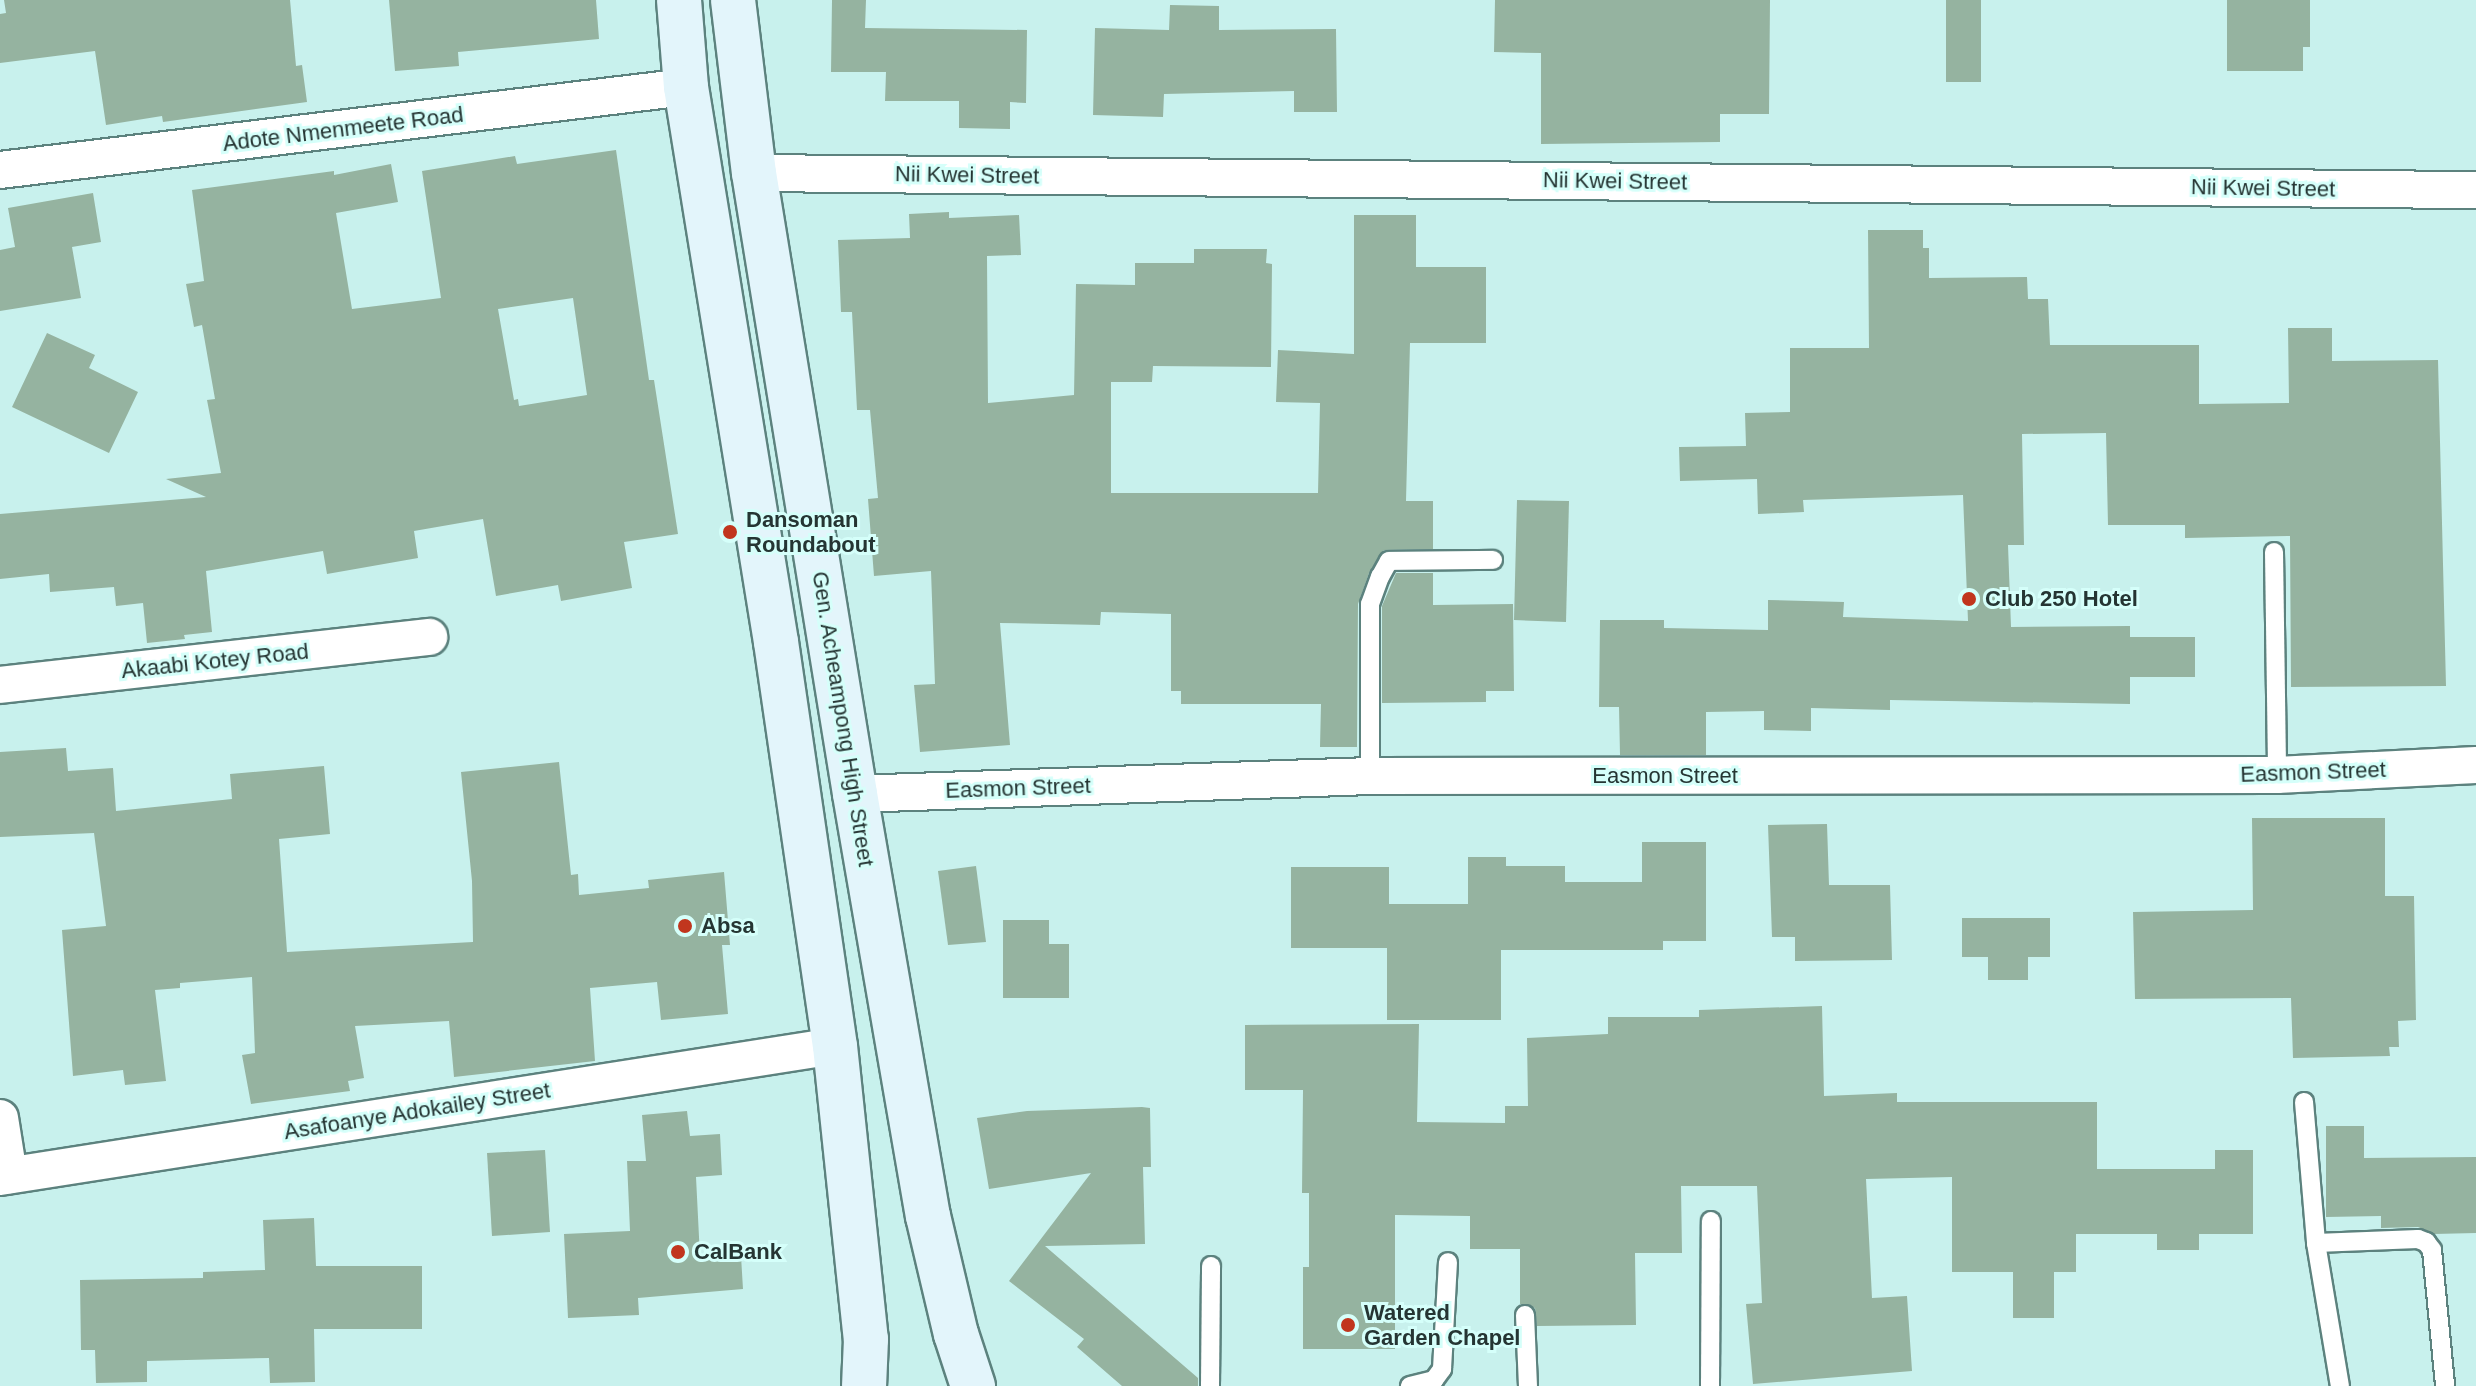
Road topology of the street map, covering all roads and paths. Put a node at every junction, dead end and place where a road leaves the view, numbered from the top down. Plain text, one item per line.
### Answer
1 (679, 0) edge
2 (733, 0) edge
3 (686, 87) junction
4 (0, 170) edge
5 (754, 173) junction
6 (2476, 190) edge
7 (2274, 552) dead end
8 (1493, 560) dead end
9 (429, 637) dead end
10 (0, 685) edge
11 (2476, 765) edge
12 (2277, 775) junction
13 (1370, 776) junction
14 (855, 794) junction
15 (835, 1046) junction
16 (2304, 1102) dead end
17 (0, 1118) edge
18 (5, 1176) edge
19 (1711, 1221) dead end
20 (2316, 1243) junction
21 (1448, 1262) dead end
22 (1211, 1266) dead end
23 (1525, 1315) dead end
24 (864, 1386) edge
25 (973, 1386) edge
26 (1210, 1386) edge
27 (1410, 1386) edge
28 (1528, 1386) edge
29 (1710, 1386) edge
30 (2340, 1386) edge
31 (2445, 1386) edge

1 - 3 main road
2 - 5 main road, Gen. Acheampong High Street
3 - 4 street, Adote Nmenmeete Road
3 - 15 main road
5 - 6 street, Nii Kwei Street
5 - 14 main road, Gen. Acheampong High Street
7 - 12 lane
8 - 13 lane
9 - 10 street, Akaabi Kotey Road
11 - 12 street, Easmon Street
12 - 13 street, Easmon Street
13 - 14 street, Easmon Street
14 - 25 main road, Gen. Acheampong High Street
15 - 18 street, Asafoanye Adokailey Street
15 - 24 main road
16 - 20 lane
17 - 18 street
19 - 29 lane
20 - 30 lane
20 - 31 lane
21 - 27 lane
22 - 26 lane
23 - 28 lane

